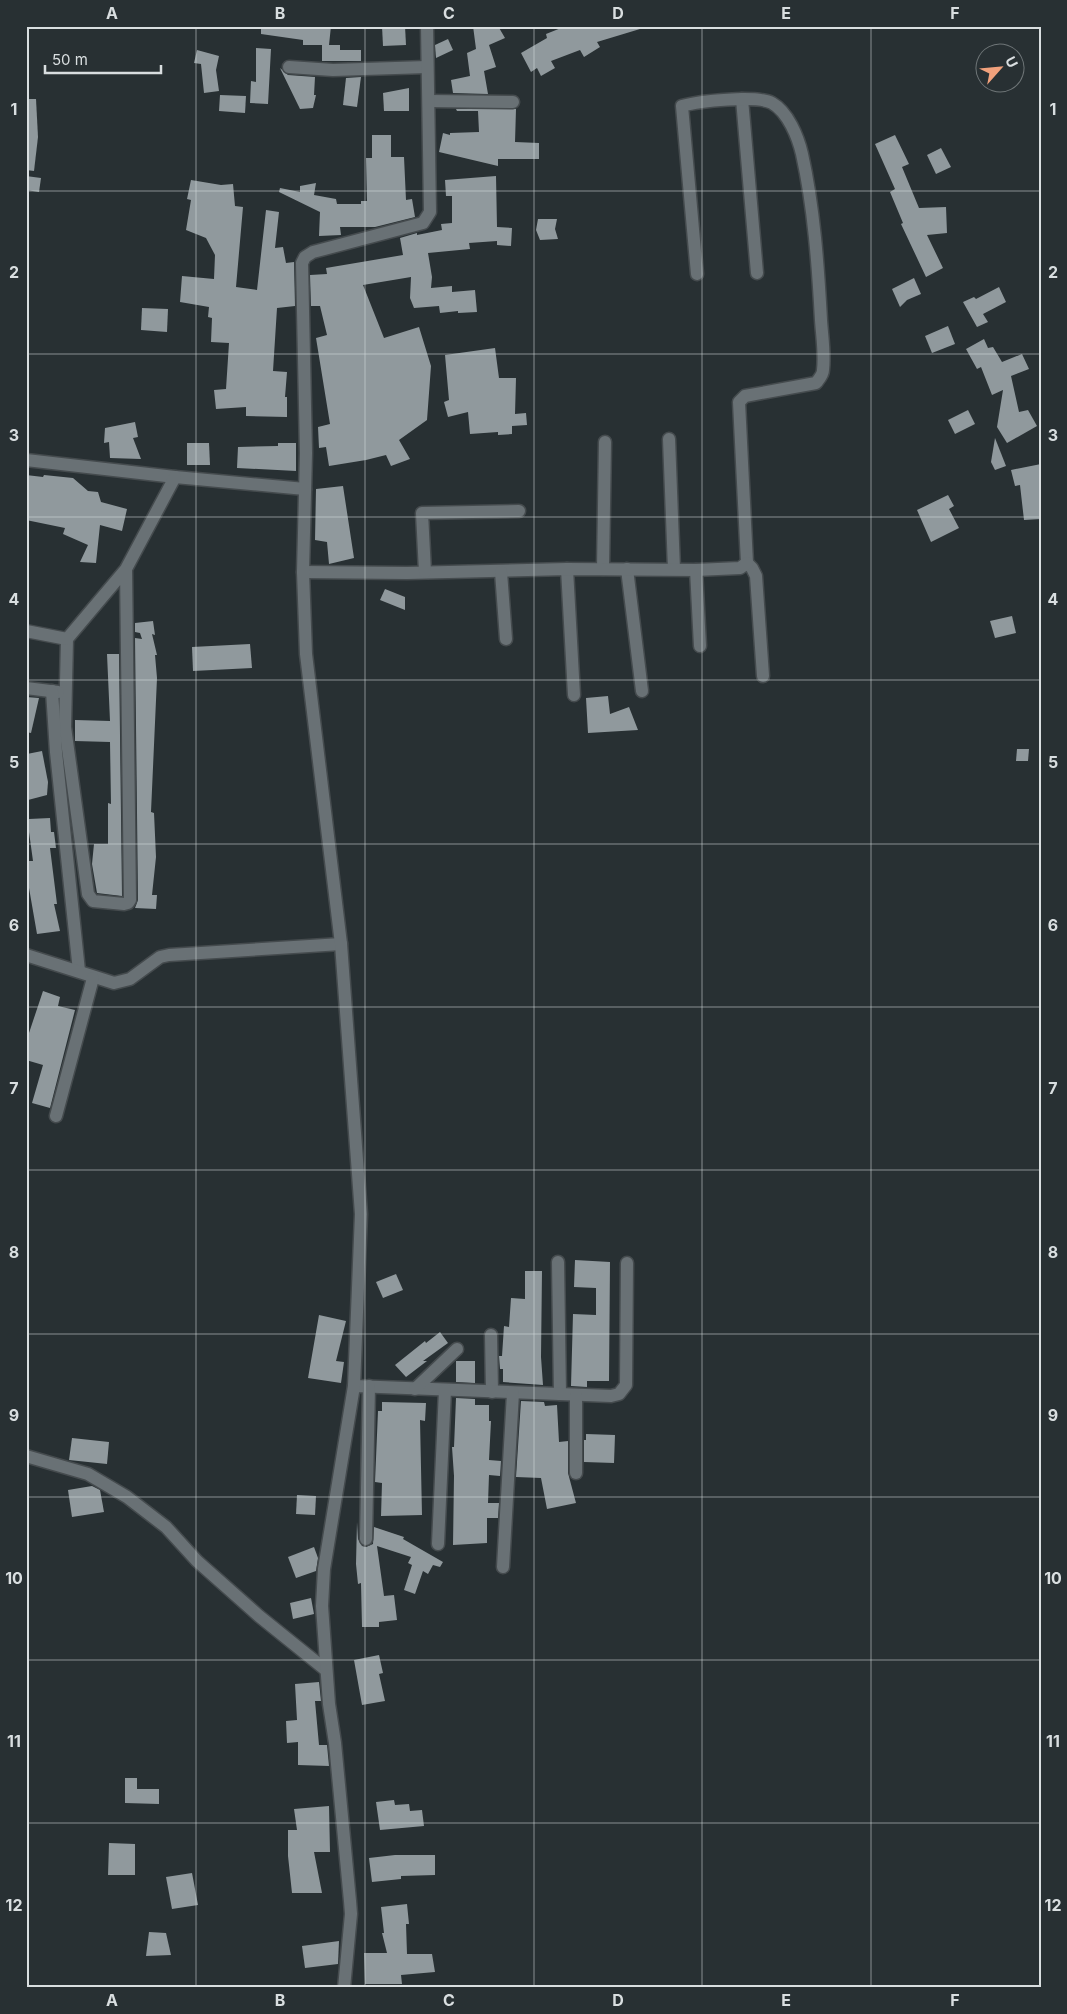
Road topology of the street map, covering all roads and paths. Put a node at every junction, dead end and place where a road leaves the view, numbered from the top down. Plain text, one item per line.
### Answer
1 (427, 26) edge
2 (289, 67) dead end
3 (428, 67) junction
4 (742, 99) junction
5 (430, 101) junction
6 (513, 102) dead end
7 (757, 273) dead end
8 (697, 274) dead end
9 (669, 439) dead end
10 (605, 442) dead end
11 (26, 460) edge
12 (175, 477) junction
13 (306, 489) junction
14 (520, 511) dead end
15 (747, 564) junction
16 (126, 569) junction
17 (567, 569) junction
18 (603, 569) junction
19 (627, 569) junction
20 (674, 569) junction
21 (696, 570) junction
22 (303, 572) junction
23 (425, 572) junction
24 (501, 572) junction
25 (26, 631) edge
26 (67, 639) junction
27 (506, 639) dead end
28 (700, 646) dead end
29 (763, 676) dead end
30 (26, 688) edge
31 (642, 691) dead end
32 (58, 692) junction
33 (574, 695) dead end
34 (341, 944) junction
35 (26, 956) edge
36 (79, 971) junction
37 (92, 978) junction
38 (56, 1116) dead end
39 (558, 1262) dead end
40 (627, 1263) dead end
41 (491, 1335) dead end
42 (458, 1349) dead end
43 (354, 1386) junction
44 (369, 1386) junction
45 (416, 1389) junction
46 (445, 1390) junction
47 (492, 1392) junction
48 (513, 1393) junction
49 (560, 1394) junction
50 (576, 1395) junction
51 (26, 1456) edge
52 (576, 1473) dead end
53 (366, 1539) dead end
54 (438, 1544) dead end
55 (503, 1567) dead end
56 (326, 1670) junction
57 (344, 1988) edge

1 - 3 street
2 - 3 street
3 - 5 street
4 - 7 street
4 - 8 street
4 - 15 street
5 - 6 street
5 - 13 street
9 - 20 street
10 - 18 street
11 - 12 street
12 - 13 street
12 - 16 street
13 - 22 street
14 - 23 street
15 - 21 street
15 - 29 street
16 - 26 street
16 - 32 street
17 - 18 street
17 - 24 street
17 - 33 street
18 - 19 street
19 - 20 street
19 - 31 street
20 - 21 street
21 - 28 street
22 - 23 street
22 - 34 street
23 - 24 street
24 - 27 street
25 - 26 street
26 - 32 street
30 - 32 street
32 - 36 street
34 - 37 street
34 - 43 street
35 - 36 street
36 - 37 street
37 - 38 street
39 - 49 street
40 - 50 street
41 - 47 street
42 - 45 street
43 - 44 street
43 - 56 street
44 - 45 street
44 - 53 street
45 - 46 street
46 - 47 street
46 - 54 street
47 - 48 street
48 - 49 street
48 - 55 street
49 - 50 street
50 - 52 street
51 - 56 street
56 - 57 street

